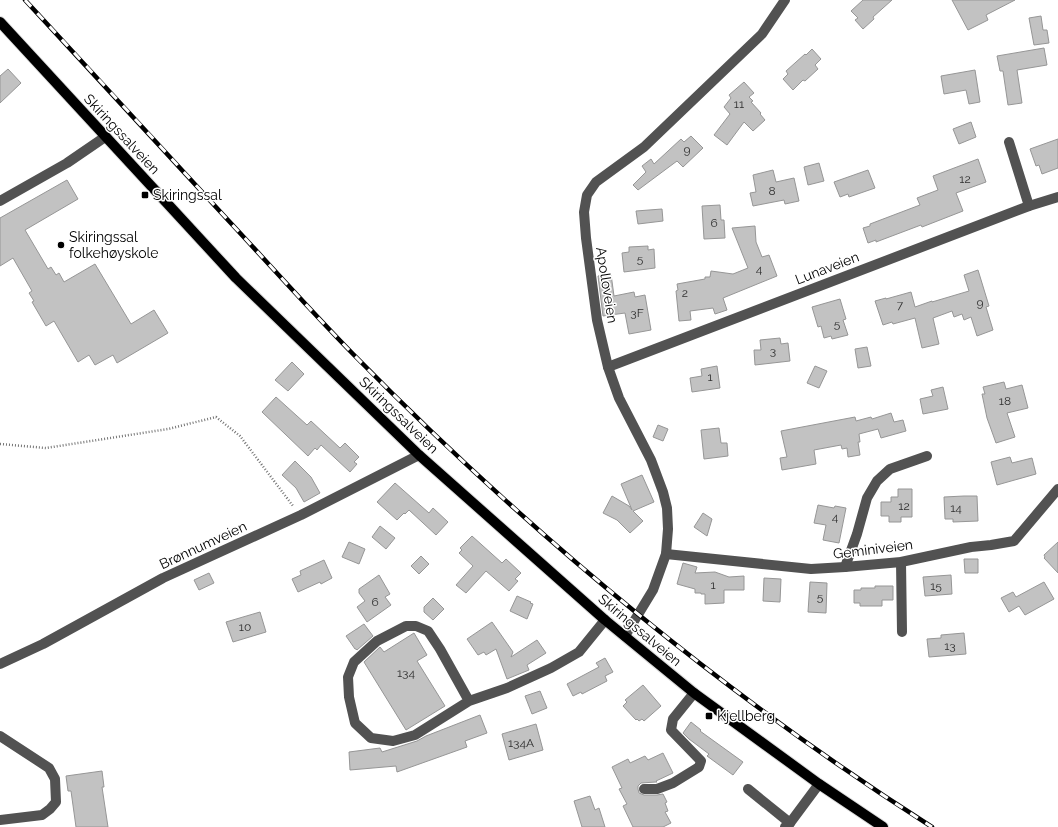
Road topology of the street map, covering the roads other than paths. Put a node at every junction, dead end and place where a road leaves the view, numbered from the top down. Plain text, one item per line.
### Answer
1 (785, 0) edge
2 (0, 22) edge
3 (105, 137) junction
4 (1009, 142) dead end
5 (1058, 197) edge
6 (0, 202) edge
7 (1030, 206) junction
8 (608, 367) junction
9 (419, 455) junction
10 (927, 456) dead end
11 (1058, 489) edge
12 (666, 554) junction
13 (901, 562) junction
14 (845, 567) junction
15 (605, 620) junction
16 (902, 632) dead end
17 (625, 636) junction
18 (0, 664) edge
19 (694, 693) junction
20 (469, 701) junction
21 (0, 736) edge
22 (819, 784) junction
23 (644, 789) dead end
24 (748, 789) dead end
25 (0, 820) edge
26 (788, 825) edge
27 (883, 827) edge

1 - 8 street, Apolloveien
2 - 3 main road, Skiringssalveien
3 - 6 street
3 - 9 main road, Skiringssalveien
4 - 7 street
5 - 7 street, Lunaveien
7 - 8 street, Lunaveien
8 - 12 street, Apolloveien
9 - 15 main road, Skiringssalveien
9 - 18 street, Brønnumveien
10 - 14 street
11 - 13 street, Geminiveien
12 - 14 street, Geminiveien
12 - 17 street, Apolloveien
13 - 14 street, Geminiveien
13 - 16 street
15 - 17 main road, Skiringssalveien
15 - 20 street
17 - 19 main road, Skiringssalveien
19 - 22 main road, Skiringssalveien
19 - 23 street
20 - 20 street
21 - 25 street
22 - 26 street
22 - 27 main road, Skiringssalveien
24 - 26 street

